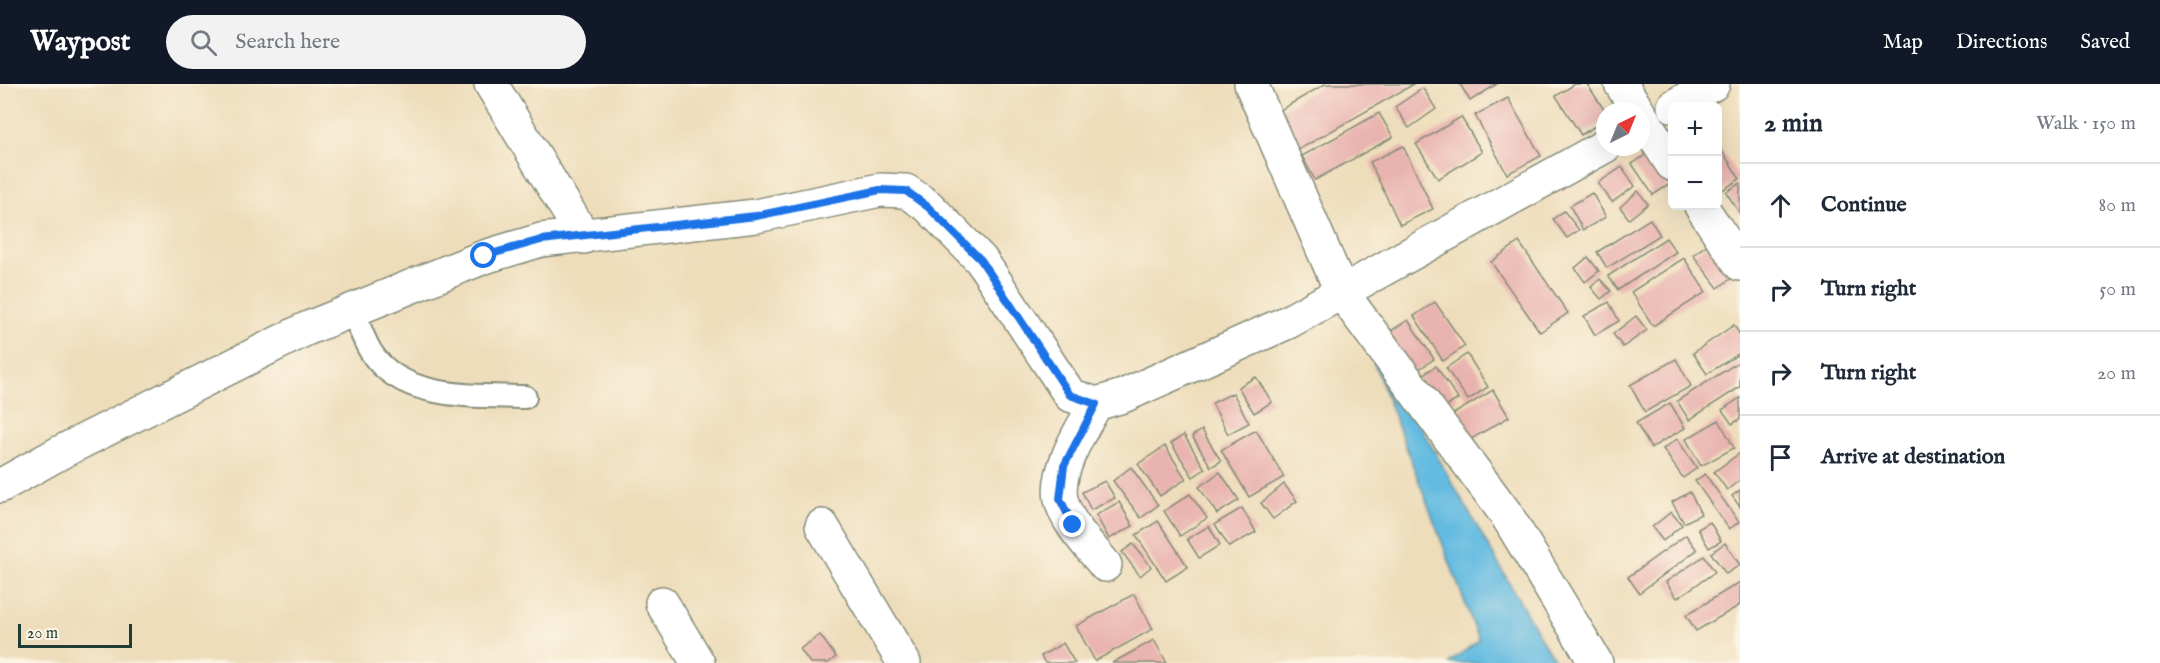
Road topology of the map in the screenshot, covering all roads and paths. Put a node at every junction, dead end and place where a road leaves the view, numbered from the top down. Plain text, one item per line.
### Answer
1 (491, 84) edge
2 (1251, 84) edge
3 (1622, 84) edge
4 (1713, 84) edge
5 (1652, 115) edge
6 (1596, 151) edge
7 (1669, 156) edge
8 (1704, 210) edge
9 (584, 237) junction
10 (1740, 264) edge
11 (1342, 293) junction
12 (352, 309) junction
13 (525, 397) dead end
14 (1096, 404) junction
15 (0, 486) edge
16 (822, 526) dead end
17 (1105, 566) dead end
18 (662, 603) dead end
19 (699, 663) edge
20 (904, 663) edge
21 (1596, 663) edge

1 - 9 street
2 - 11 street
3 - 5 street
4 - 5 street
5 - 7 street
6 - 11 street
8 - 10 street
9 - 12 street
9 - 14 street
11 - 14 street
11 - 21 street
12 - 13 lane
12 - 15 street
14 - 17 street
16 - 20 street
18 - 19 street

